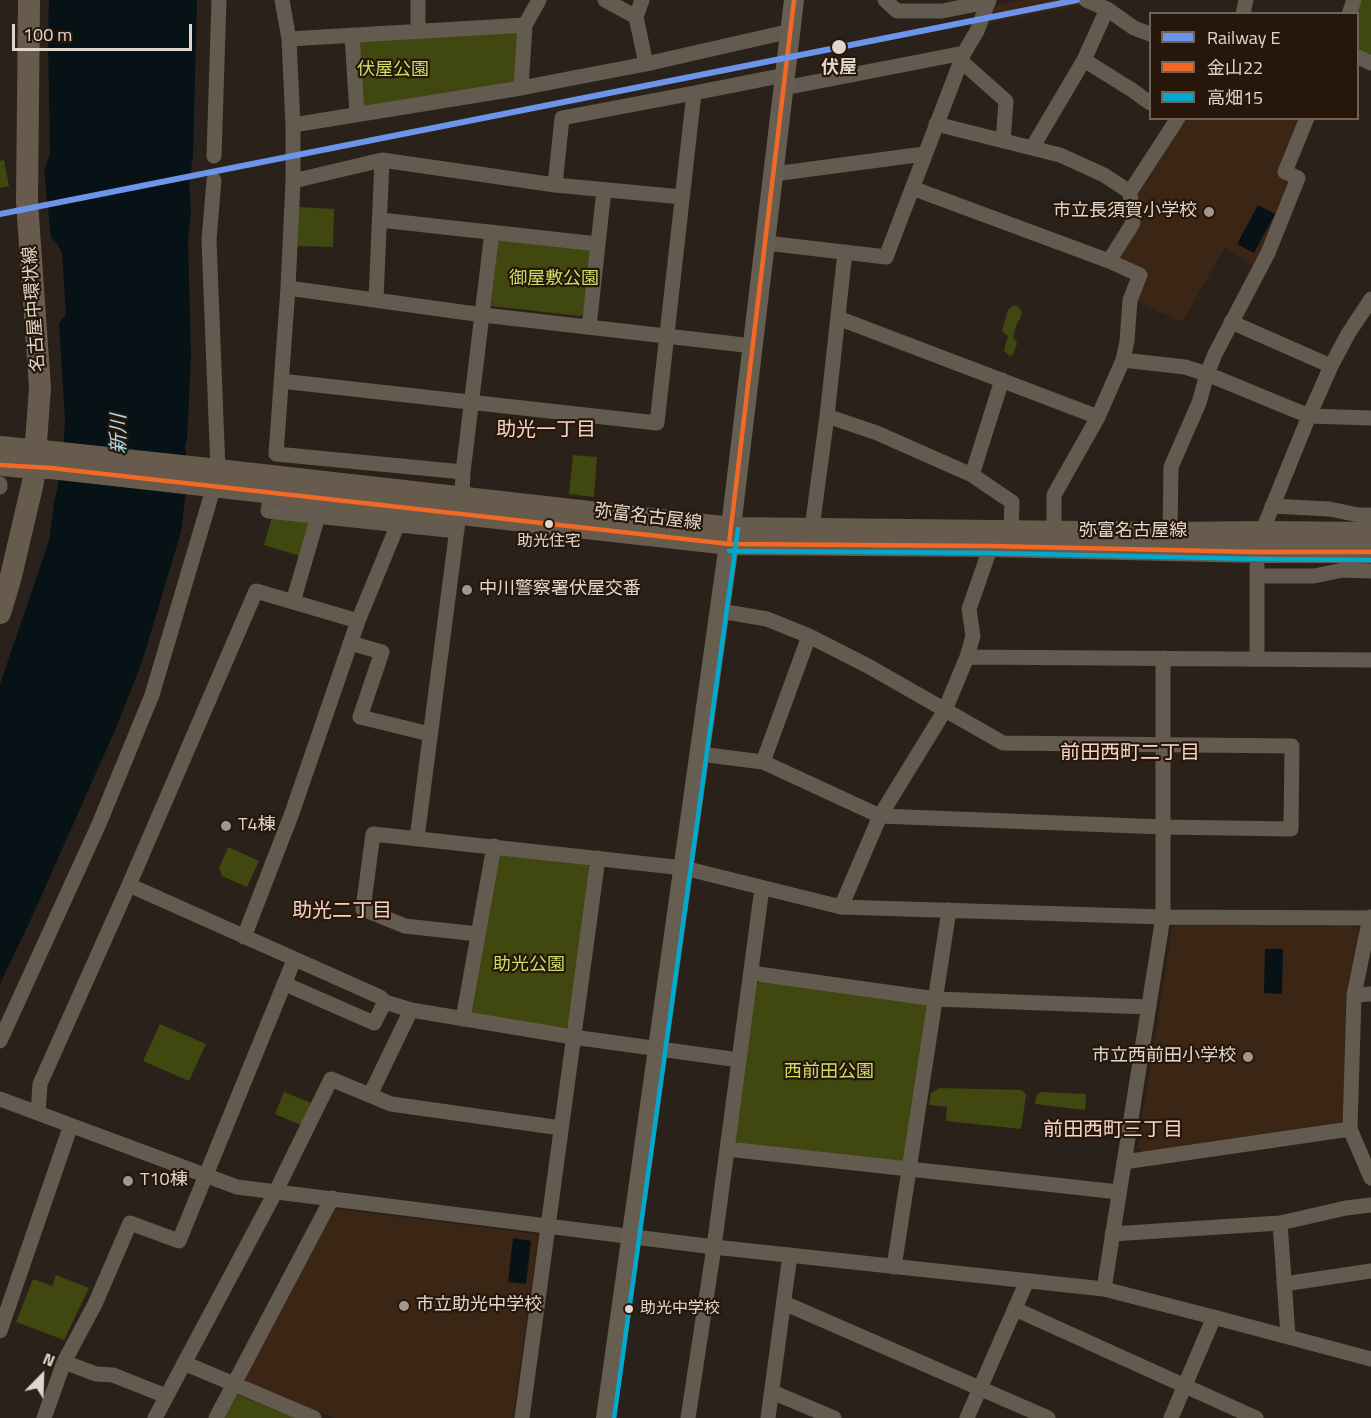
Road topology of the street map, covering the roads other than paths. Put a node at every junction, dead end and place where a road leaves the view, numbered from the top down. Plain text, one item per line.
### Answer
1 (29, 0) edge
2 (219, 0) edge
3 (282, 0) edge
4 (418, 0) edge
5 (539, 0) edge
6 (605, 0) edge
7 (642, 0) edge
8 (794, 0) edge
9 (885, 0) edge
10 (1086, 0) edge
11 (988, 1) edge
12 (1107, 9) junction
13 (636, 18) junction
14 (525, 25) junction
15 (418, 31) junction
16 (791, 31) junction
17 (1149, 34) edge
18 (352, 35) junction
19 (289, 39) junction
20 (963, 57) junction
21 (1084, 60) junction
22 (646, 64) junction
23 (785, 82) junction
24 (521, 88) junction
25 (694, 93) junction
26 (1149, 102) edge
27 (357, 114) junction
28 (1174, 120) edge
29 (1306, 120) edge
30 (936, 124) junction
31 (293, 125) junction
32 (1002, 141) junction
33 (1032, 148) junction
34 (924, 154) junction
35 (214, 156) dead end
36 (382, 160) junction
37 (774, 174) junction
38 (214, 180) dead end
39 (293, 181) junction
40 (555, 185) junction
41 (912, 188) junction
42 (604, 190) junction
43 (1130, 192) junction
44 (682, 197) junction
45 (380, 220) junction
46 (492, 232) junction
47 (766, 243) junction
48 (598, 244) junction
49 (845, 252) junction
50 (1109, 261) junction
51 (288, 288) junction
52 (1371, 299) edge
53 (376, 300) junction
54 (483, 315) junction
55 (838, 318) junction
56 (1232, 322) junction
57 (589, 327) junction
58 (666, 337) junction
59 (753, 346) junction
60 (1123, 360) junction
61 (1332, 366) junction
62 (1207, 374) junction
63 (1002, 380) junction
64 (281, 381) junction
65 (472, 403) junction
66 (827, 416) junction
67 (1309, 416) junction
68 (1098, 417) junction
69 (1371, 418) edge
70 (0, 447) edge
71 (43, 460) junction
72 (0, 465) edge
73 (463, 472) junction
74 (972, 475) junction
75 (206, 477) junction
76 (269, 505) dead end
77 (1272, 506) junction
78 (459, 514) junction
79 (1371, 515) edge
80 (318, 516) junction
81 (398, 524) junction
82 (812, 528) junction
83 (1011, 531) junction
84 (1053, 532) junction
85 (1170, 533) junction
86 (1371, 533) edge
87 (730, 536) junction
88 (1260, 542) junction
89 (991, 546) junction
90 (1371, 552) edge
91 (1371, 571) edge
92 (1257, 576) junction
93 (293, 602) junction
94 (720, 611) junction
95 (0, 613) edge
96 (358, 621) junction
97 (808, 636) junction
98 (350, 643) junction
99 (967, 657) junction
100 (1163, 658) junction
101 (1257, 659) junction
102 (1371, 660) edge
103 (945, 710) junction
104 (430, 734) junction
105 (1164, 745) junction
106 (700, 754) junction
107 (763, 762) junction
108 (880, 816) junction
109 (1163, 827) junction
110 (417, 838) junction
111 (494, 846) junction
112 (598, 858) junction
113 (684, 868) junction
114 (129, 885) junction
115 (762, 888) junction
116 (841, 907) junction
117 (949, 910) junction
118 (1163, 917) junction
119 (1370, 918) edge
120 (478, 934) junction
121 (244, 937) junction
122 (294, 960) junction
123 (751, 973) junction
124 (285, 984) junction
125 (1371, 994) edge
126 (1354, 995) junction
127 (936, 999) junction
128 (386, 1002) junction
129 (1149, 1007) junction
130 (411, 1010) junction
131 (463, 1019) junction
132 (573, 1037) junction
133 (0, 1041) edge
134 (658, 1048) junction
135 (739, 1060) junction
136 (370, 1095) junction
137 (0, 1099) edge
138 (39, 1113) junction
139 (72, 1125) junction
140 (561, 1128) junction
141 (1350, 1129) junction
142 (727, 1149) junction
143 (1124, 1162) junction
144 (910, 1169) junction
145 (207, 1174) junction
146 (1371, 1178) edge
147 (276, 1191) junction
148 (1119, 1192) junction
149 (332, 1198) junction
150 (1371, 1205) edge
151 (1280, 1223) junction
152 (548, 1225) junction
153 (1112, 1234) junction
154 (632, 1236) junction
155 (714, 1247) junction
156 (790, 1255) junction
157 (894, 1267) junction
158 (1371, 1271) edge
159 (1027, 1281) junction
160 (1284, 1284) junction
161 (1104, 1289) junction
162 (784, 1303) junction
163 (1015, 1309) junction
164 (1214, 1317) junction
165 (0, 1332) edge
166 (1288, 1336) junction
167 (1371, 1359) edge
168 (64, 1362) junction
169 (184, 1363) junction
170 (234, 1384) junction
171 (1185, 1386) junction
172 (980, 1389) junction
173 (772, 1392) junction
174 (166, 1396) junction
175 (44, 1418) edge
176 (155, 1418) edge
177 (216, 1418) edge
178 (314, 1418) edge
179 (522, 1418) edge
180 (606, 1418) edge
181 (688, 1418) edge
182 (768, 1418) edge
183 (834, 1418) edge
184 (967, 1418) edge
185 (1048, 1418) edge
186 (1171, 1418) edge
187 (1256, 1418) edge

1 - 71 main road, 名古屋中環状線
2 - 35 street
3 - 19 street
4 - 15 street
5 - 14 street
6 - 13 street
7 - 13 street
8 - 16 street
9 - 11 street
10 - 12 street
11 - 20 street
12 - 17 street
12 - 21 street
13 - 22 street
14 - 15 street
14 - 24 street
15 - 18 street
16 - 22 street
16 - 23 street
18 - 19 street
18 - 27 street
19 - 31 street
20 - 23 street
20 - 30 street
20 - 32 street
21 - 26 street
21 - 33 street
22 - 24 street
23 - 25 street
23 - 37 street
24 - 27 street
25 - 40 street
25 - 44 street
27 - 31 street
28 - 43 street
29 - 56 street
30 - 32 street
30 - 34 street
31 - 39 street
32 - 33 street
33 - 43 street
34 - 37 street
34 - 41 street
36 - 39 street
36 - 40 street
36 - 45 street
37 - 47 street
38 - 75 street
39 - 51 street
40 - 42 street
41 - 49 street
41 - 50 street
42 - 44 street
42 - 48 street
43 - 50 street
44 - 58 street
45 - 46 street
45 - 53 street
46 - 48 street
46 - 54 street
47 - 49 street
47 - 59 street
48 - 57 street
49 - 55 street
50 - 60 street
51 - 53 street
51 - 64 street
52 - 61 street
53 - 54 street
54 - 57 street
54 - 65 street
55 - 63 street
55 - 66 street
56 - 61 street
56 - 62 street
57 - 58 street
58 - 59 street
58 - 65 street
59 - 87 street
60 - 62 street
60 - 68 street
61 - 67 street
62 - 67 street
62 - 85 street
63 - 68 street
63 - 74 street
64 - 65 street
64 - 73 street
65 - 73 street
66 - 74 street
66 - 82 street
67 - 69 street
67 - 77 street
68 - 84 street
70 - 71 main road, 弥富名古屋線
71 - 72 main road, 弥富名古屋線
71 - 75 main road, 弥富名古屋線
71 - 95 main road, 名古屋中環状線
73 - 78 street
74 - 83 street
75 - 78 main road, 弥富名古屋線
75 - 133 street
76 - 80 street
77 - 79 street
77 - 88 street
78 - 81 street
78 - 87 main road, 弥富名古屋線
78 - 104 street
80 - 81 street
80 - 93 street
81 - 96 street
82 - 83 main road, 弥富名古屋線
82 - 87 main road, 弥富名古屋線
83 - 84 main road, 弥富名古屋線
84 - 85 main road, 弥富名古屋線
85 - 88 main road, 弥富名古屋線
86 - 88 main road, 弥富名古屋線
87 - 89 main road, 弥富名古屋線
87 - 94 street
88 - 89 main road, 弥富名古屋線
88 - 90 main road, 弥富名古屋線
88 - 92 street
89 - 99 street
91 - 92 street
92 - 101 street
93 - 96 street
93 - 114 street
94 - 97 street
94 - 106 street
96 - 98 street
97 - 103 street
97 - 107 street
98 - 104 street
98 - 121 street
99 - 100 street
99 - 103 street
100 - 101 street
100 - 105 street
101 - 102 street
103 - 105 street
103 - 108 street
104 - 110 street
105 - 109 street
105 - 109 street
106 - 107 street
106 - 113 street
107 - 108 street
108 - 109 street
108 - 116 street
109 - 118 street
110 - 111 street
110 - 120 street
111 - 112 street
111 - 120 street
112 - 113 street
112 - 132 street
113 - 115 street
113 - 134 street
114 - 121 street
114 - 138 street
115 - 116 street
115 - 123 street
116 - 117 street
117 - 118 street
117 - 127 street
118 - 119 street
118 - 129 street
119 - 126 street
120 - 131 street
121 - 122 street
122 - 124 street
122 - 128 street
123 - 127 street
123 - 135 street
124 - 128 street
124 - 145 street
125 - 126 street
126 - 141 street
127 - 129 street
127 - 144 street
128 - 130 street
129 - 143 street
130 - 131 street
130 - 136 street
131 - 132 street
132 - 134 street
132 - 140 street
134 - 135 street
134 - 154 street
135 - 142 street
136 - 140 street
136 - 147 street
137 - 138 street
138 - 139 street
139 - 145 street
139 - 165 street
140 - 152 street
141 - 143 street
141 - 146 street
142 - 144 street
142 - 155 street
143 - 148 street
144 - 148 street
144 - 157 street
145 - 147 street
145 - 168 street
147 - 149 street
147 - 169 street
148 - 153 street
149 - 152 street
149 - 170 street
150 - 151 street
151 - 153 street
151 - 160 street
152 - 154 street
152 - 179 street
153 - 161 street
154 - 155 street
154 - 180 street
155 - 156 street
155 - 181 street
156 - 157 street
156 - 162 street
157 - 159 street
158 - 160 street
159 - 161 street
159 - 163 street
160 - 166 street
161 - 164 street
162 - 172 street
162 - 173 street
163 - 171 street
163 - 172 street
164 - 166 street
164 - 171 street
166 - 167 street
168 - 174 street
168 - 175 street
169 - 170 street
169 - 174 street
170 - 177 street
170 - 178 street
171 - 186 street
171 - 187 street
172 - 184 street
172 - 185 street
173 - 182 street
173 - 183 street
174 - 176 street

